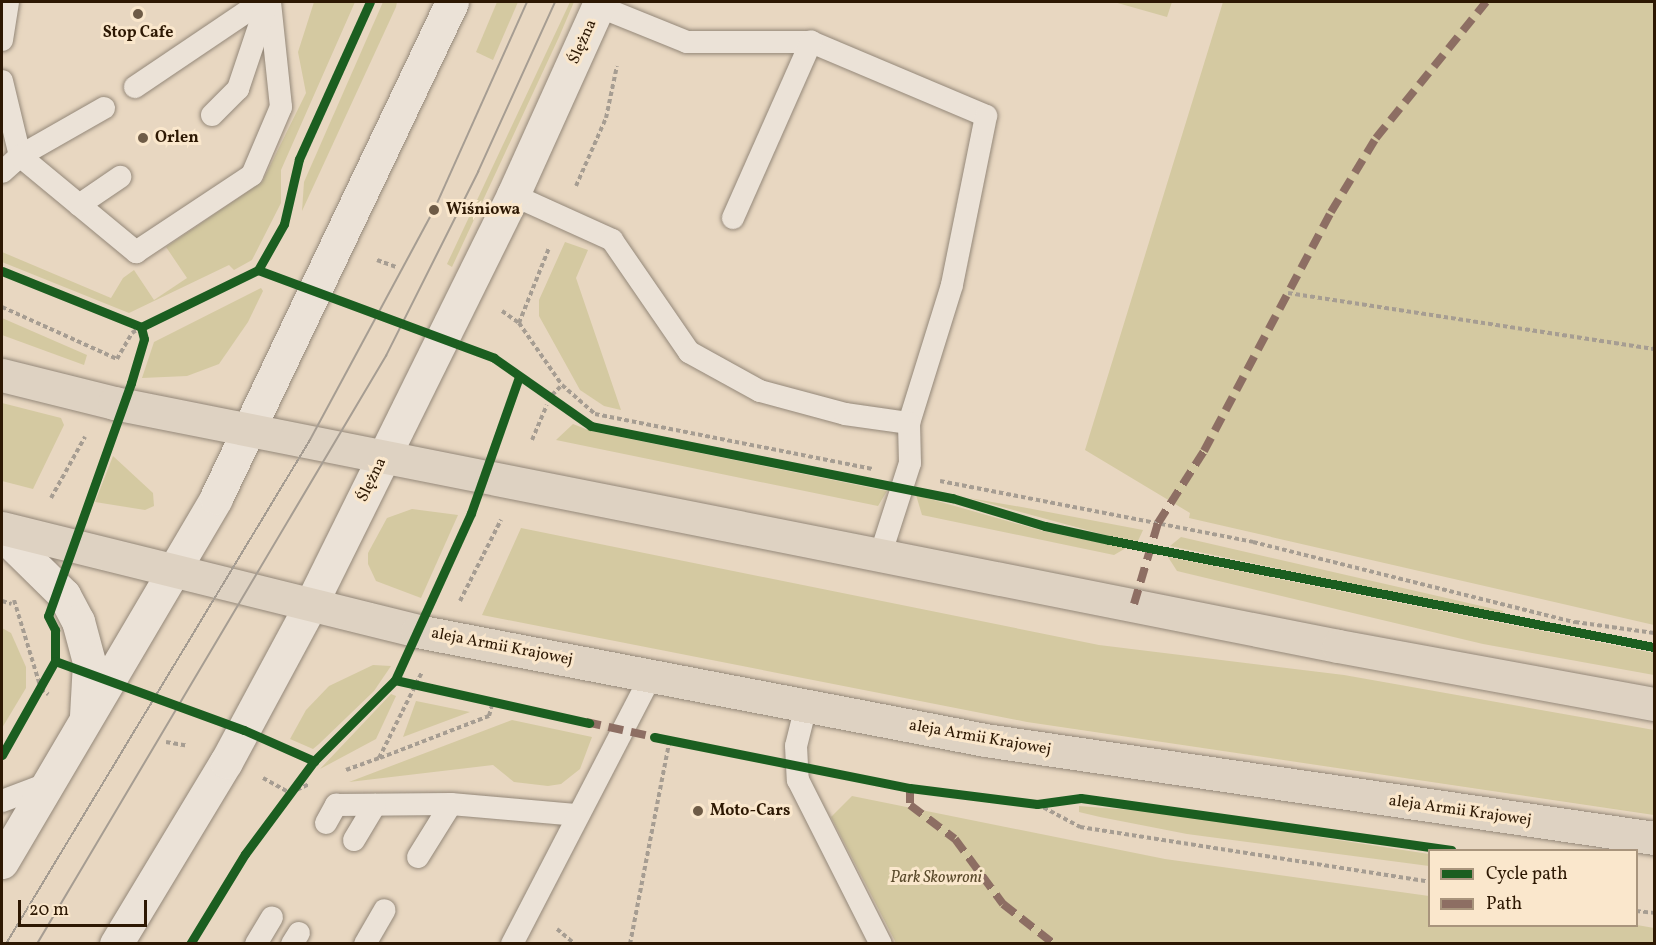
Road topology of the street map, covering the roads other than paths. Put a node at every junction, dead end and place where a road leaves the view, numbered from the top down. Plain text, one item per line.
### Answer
1 (8, 2) edge
2 (261, 2) edge
3 (269, 2) edge
4 (443, 8) edge
5 (608, 8) edge
6 (2, 40) edge
7 (811, 42) junction
8 (2, 81) edge
9 (135, 87) dead end
10 (104, 108) dead end
11 (212, 115) dead end
12 (20, 156) junction
13 (2, 172) edge
14 (120, 177) dead end
15 (513, 195) junction
16 (79, 205) junction
17 (733, 218) dead end
18 (2, 375) edge
19 (909, 423) junction
20 (251, 428) junction
21 (384, 454) junction
22 (2, 528) edge
23 (2, 534) edge
24 (881, 553) junction
25 (175, 571) junction
26 (311, 604) junction
27 (651, 676) junction
28 (1654, 704) edge
29 (806, 706) junction
30 (87, 716) junction
31 (47, 784) junction
32 (2, 801) edge
33 (451, 804) junction
34 (375, 805) junction
35 (576, 815) junction
36 (326, 823) dead end
37 (1654, 838) edge
38 (354, 840) dead end
39 (418, 857) dead end
40 (2, 862) edge
41 (386, 910) dead end
42 (272, 917) dead end
43 (116, 944) edge
44 (256, 944) edge
45 (365, 944) edge
46 (512, 944) edge
47 (881, 944) edge

1 - 6 lane
2 - 9 lane
3 - 11 lane
3 - 16 lane
4 - 20 main road
5 - 7 lane
5 - 15 main road, Ślężna
7 - 17 lane
7 - 19 lane
8 - 12 lane
10 - 12 lane
12 - 13 lane
12 - 16 lane
14 - 16 lane
15 - 19 lane
15 - 21 main road, Ślężna
18 - 20 main road
19 - 24 lane
20 - 21 main road
20 - 25 main road
21 - 24 main road
21 - 26 main road, Ślężna
22 - 25 main road, aleja Armii Krajowej
23 - 30 main road
24 - 28 main road
25 - 26 main road, aleja Armii Krajowej
25 - 30 main road
26 - 27 main road, aleja Armii Krajowej
26 - 43 main road, Ślężna
27 - 29 main road, aleja Armii Krajowej
27 - 35 lane
29 - 37 main road, aleja Armii Krajowej
29 - 47 lane
30 - 31 main road
31 - 32 lane
31 - 40 main road
33 - 34 lane
33 - 35 lane
33 - 39 lane
34 - 36 lane
34 - 38 lane
35 - 46 lane
41 - 45 lane
42 - 44 lane

